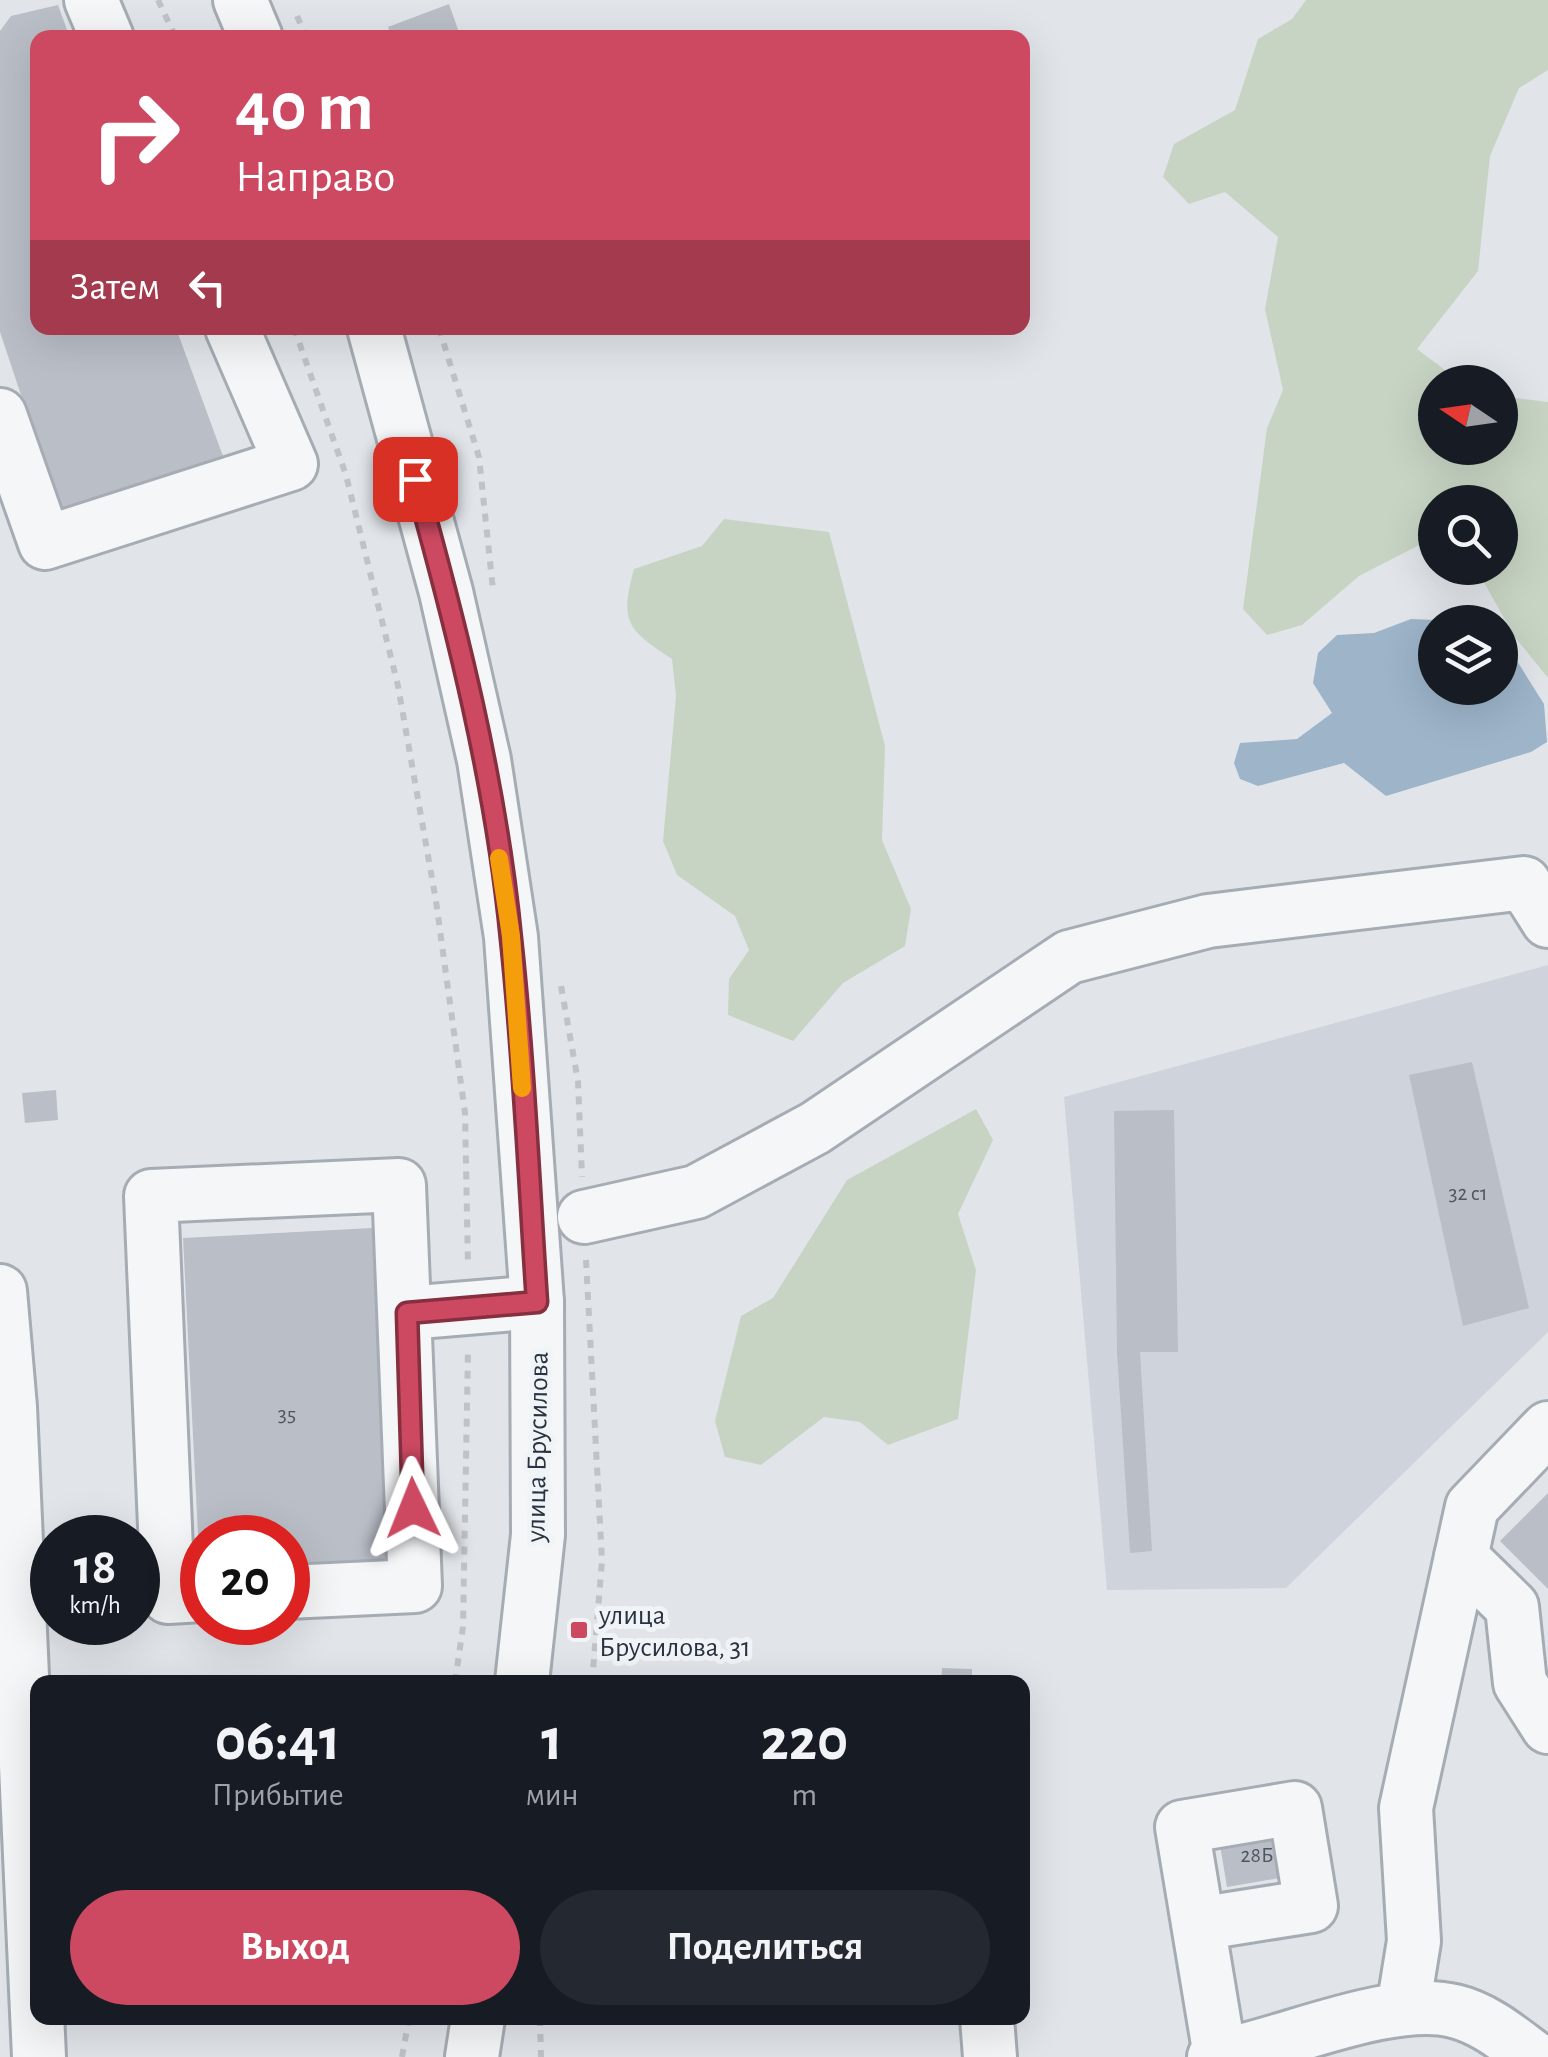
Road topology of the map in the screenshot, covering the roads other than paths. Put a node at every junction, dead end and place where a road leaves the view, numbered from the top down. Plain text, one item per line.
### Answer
1 (91, 0) edge
2 (240, 0) edge
3 (104, 30) edge
4 (253, 30) edge
5 (235, 335) edge
6 (376, 335) edge
7 (0, 415) edge
8 (1548, 921) edge
9 (584, 1217) dead end
10 (0, 1292) edge
11 (537, 1302) junction
12 (407, 1313) junction
13 (5, 1408) edge
14 (1548, 1428) edge
15 (1462, 1557) junction
16 (310, 1591) edge
17 (180, 1596) edge
18 (523, 1675) edge
19 (11, 1698) edge
20 (1548, 1727) edge
21 (1198, 1924) dead end
22 (1402, 2009) junction
23 (477, 2025) edge
24 (988, 2025) edge
25 (24, 2038) edge
26 (1217, 2056) edge
27 (472, 2057) edge
28 (990, 2057) edge
29 (1533, 2057) edge

1 - 3 street
2 - 4 street
5 - 7 street
6 - 11 street, улица Брусилова
8 - 9 street
10 - 13 street
11 - 12 street
11 - 18 street, улица Брусилова
12 - 16 street
12 - 17 street
13 - 19 street
14 - 15 street
15 - 20 street
15 - 22 street
19 - 25 street
21 - 26 street
22 - 26 street
22 - 29 street
23 - 27 street
24 - 28 street

